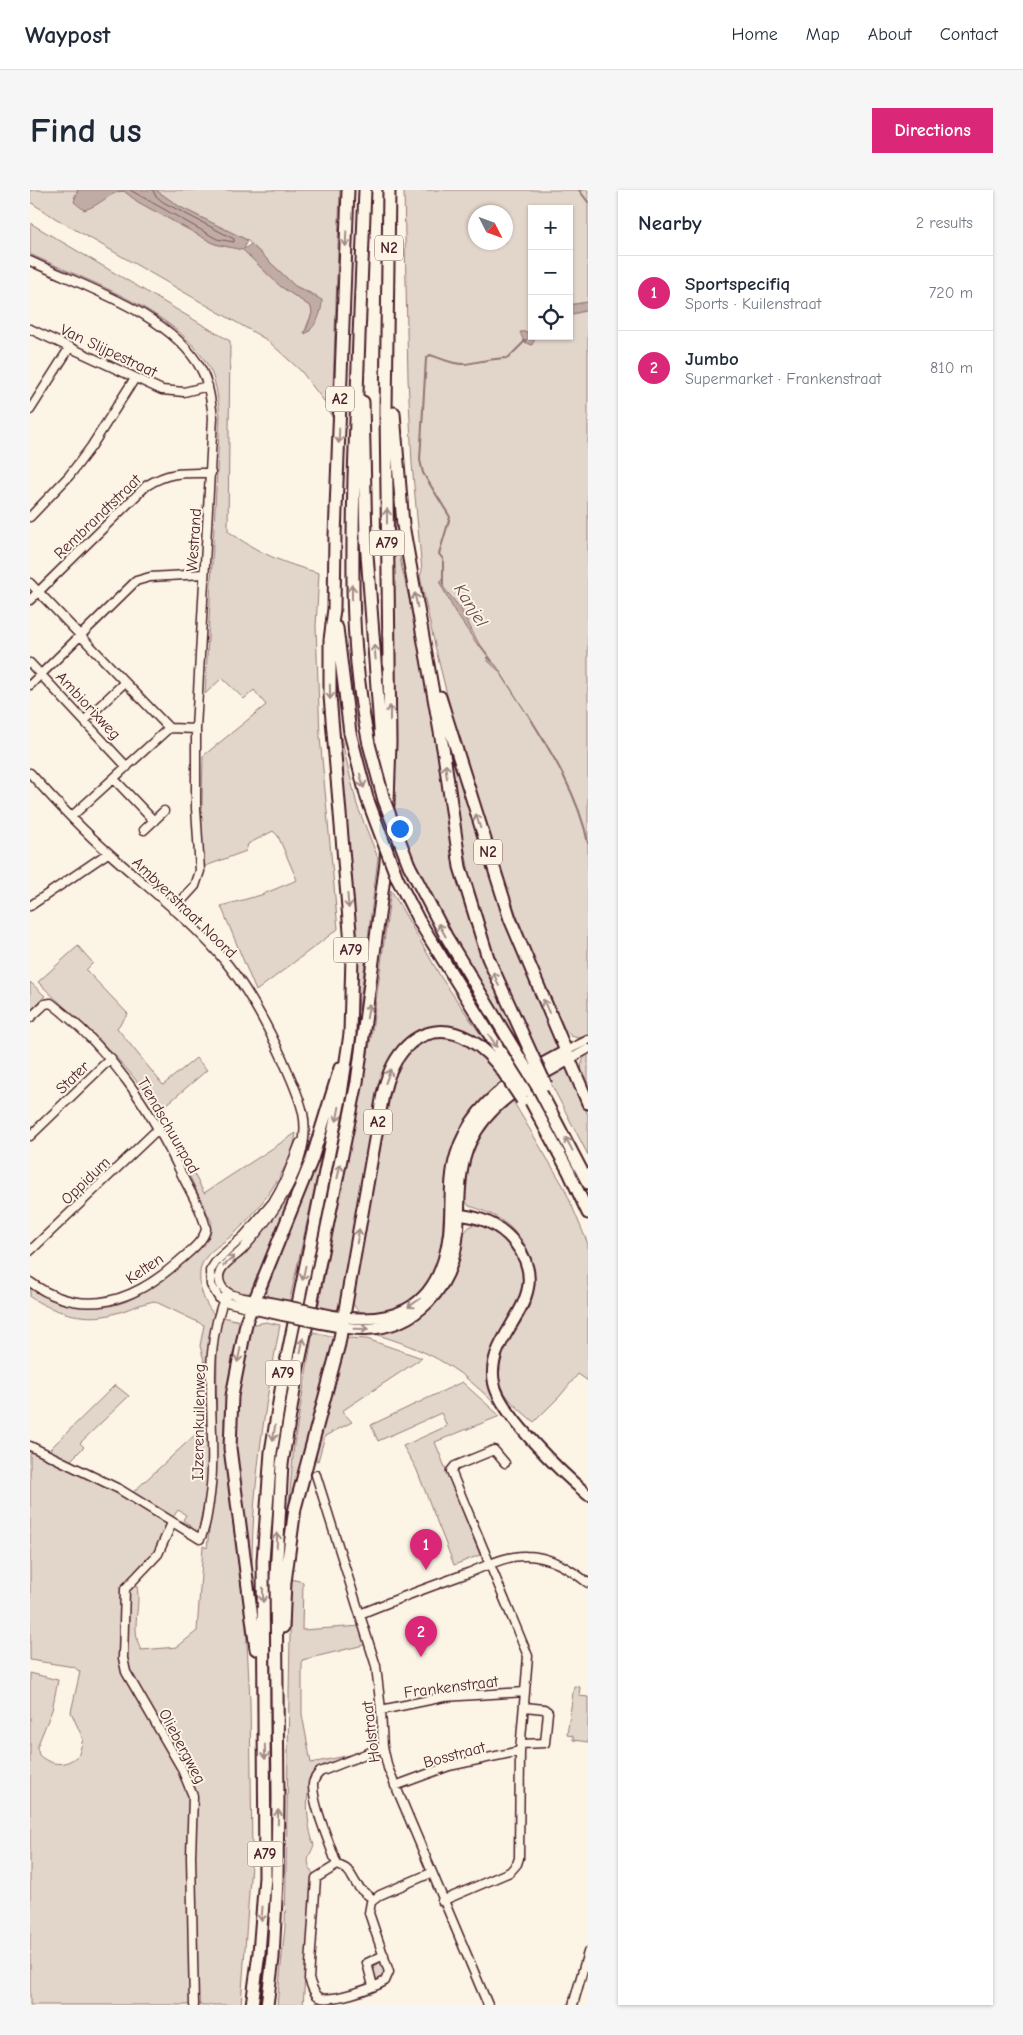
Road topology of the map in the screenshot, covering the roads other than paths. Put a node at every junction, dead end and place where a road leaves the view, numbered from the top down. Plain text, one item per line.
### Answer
1 (348, 190) edge
2 (365, 190) edge
3 (389, 190) edge
4 (30, 261) edge
5 (389, 306) junction
6 (30, 329) edge
7 (359, 341) junction
8 (70, 347) junction
9 (135, 378) junction
10 (208, 386) junction
11 (30, 410) edge
12 (211, 473) junction
13 (30, 517) edge
14 (204, 574) junction
15 (30, 583) edge
16 (38, 592) junction
17 (30, 600) edge
18 (334, 609) junction
19 (80, 637) junction
20 (425, 648) junction
21 (30, 663) edge
22 (41, 674) junction
23 (124, 682) junction
24 (30, 685) edge
25 (84, 721) junction
26 (169, 728) junction
27 (196, 729) junction
28 (127, 767) junction
29 (30, 773) edge
30 (114, 779) junction
31 (164, 811) dead end
32 (71, 817) junction
33 (154, 821) junction
34 (144, 830) dead end
35 (108, 853) junction
36 (384, 879) junction
37 (30, 906) edge
38 (173, 910) junction
39 (30, 1018) edge
40 (588, 1040) edge
41 (348, 1049) junction
42 (588, 1050) edge
43 (568, 1055) junction
44 (111, 1058) junction
45 (527, 1058) junction
46 (508, 1071) junction
47 (588, 1103) edge
48 (159, 1128) junction
49 (30, 1136) edge
50 (302, 1139) junction
51 (588, 1184) edge
52 (588, 1213) edge
53 (454, 1214) junction
54 (206, 1232) joint
55 (30, 1251) edge
56 (30, 1282) edge
57 (227, 1292) junction
58 (223, 1300) junction
59 (253, 1304) junction
60 (342, 1322) junction
61 (30, 1446) edge
62 (505, 1463) dead end
63 (316, 1475) dead end
64 (588, 1496) edge
65 (172, 1523) junction
66 (491, 1564) junction
67 (588, 1583) edge
68 (360, 1614) junction
69 (525, 1692) junction
70 (264, 1703) junction
71 (525, 1707) junction
72 (382, 1710) junction
73 (277, 1712) junction
74 (383, 1747) junction
75 (521, 1748) junction
76 (395, 1786) junction
77 (337, 1865) junction
78 (431, 1873) junction
79 (373, 1899) junction
80 (442, 1900) junction
81 (588, 1952) edge
82 (384, 1955) junction
83 (373, 1986) junction
84 (194, 2005) edge
85 (252, 2005) edge
86 (267, 2005) edge
87 (488, 2005) edge
88 (573, 2005) edge

1 -> 18 highway, A2
2 - 7 highway, A2
3 - 5 highway, N2
4 - 10 street, Westrand
20 -> 5 highway, N2
36 -> 5 highway, A79
6 - 8 street, Van Slijpestraat
36 -> 7 highway, A79
45 -> 7 highway, A2, bridge
8 - 9 street, Van Slijpestraat
8 - 11 street
9 - 10 street, Van Slijpestraat
9 - 13 street
10 - 12 street, Westrand
12 - 14 street, Westrand
12 - 16 street, Rembrandtstraat
14 - 19 street
14 - 27 street, Westrand
15 - 16 street
16 - 17 street, Rembrandtstraat
16 - 19 street
18 -> 41 highway, A79
18 -> 46 highway, A2, bridge
19 - 22 street
19 - 23 street
43 -> 20 highway, N2
45 -> 20 highway, N2
21 - 22 street, Ambiorixweg
22 - 24 street
22 - 25 street, Ambiorixweg
23 - 25 street
23 - 26 street
25 - 28 street, Ambiorixweg
26 - 27 street
26 - 28 street
27 - 38 street, Westrand
28 - 30 street
29 - 32 street, Ambyerstraat Noord
30 - 32 street
30 - 33 street
31 - 33 street
32 - 35 street, Ambyerstraat Noord
33 - 34 street
35 - 37 street
35 - 38 street, Ambyerstraat Noord
73 -> 36 highway, A79
38 - 50 street, Ambyerstraat Noord
39 - 44 street, Tiendschuurpad
40 - 43 street
41 - 59 highway, A79
41 -> 70 highway, A79
42 - 43 street
43 - 47 highway
43 - 53 main road
44 - 48 street, Tiendschuurpad
44 - 49 street, Stater
51 -> 45 highway, A2, bridge
46 - 52 highway, A2, bridge
60 -> 46 highway, A2
48 - 54 street, Tiendschuurpad
48 - 55 street, Oppidum
57 -> 50 street, Ambyerstraat Noord
50 - 58 street, Ambyerstraat Noord
53 - 60 main road
53 - 64 main road
54 - 56 street, Kelten
57 - 58 street, IJzerenkuilenweg
57 - 59 street
58 - 59 street
58 - 65 street, IJzerenkuilenweg
59 - 60 main road, bridge
59 -> 70 highway, A79
60 - 73 highway, A79
61 - 65 street, IJzerenkuilenweg
62 - 66 street
63 - 68 street, Holstraat
65 - 84 street, Oliebergweg
66 - 67 street
66 - 68 street
66 - 69 street
68 - 72 street, Holstraat
69 - 71 street
69 - 72 street, Frankenstraat
70 -> 85 highway, A79
71 - 75 street
71 - 75 street, Bosstraat
72 - 74 street, Holstraat
86 -> 73 highway, A79
74 - 76 street, Holstraat
74 - 77 street
75 - 76 street, Bosstraat
75 - 80 street
76 - 78 street, Holstraat
77 - 79 street
77 - 83 street
78 - 79 street
78 - 80 street, Holstraat
79 - 82 street
80 - 87 street, Holstraat
81 - 88 street
82 - 83 street
82 - 83 street

